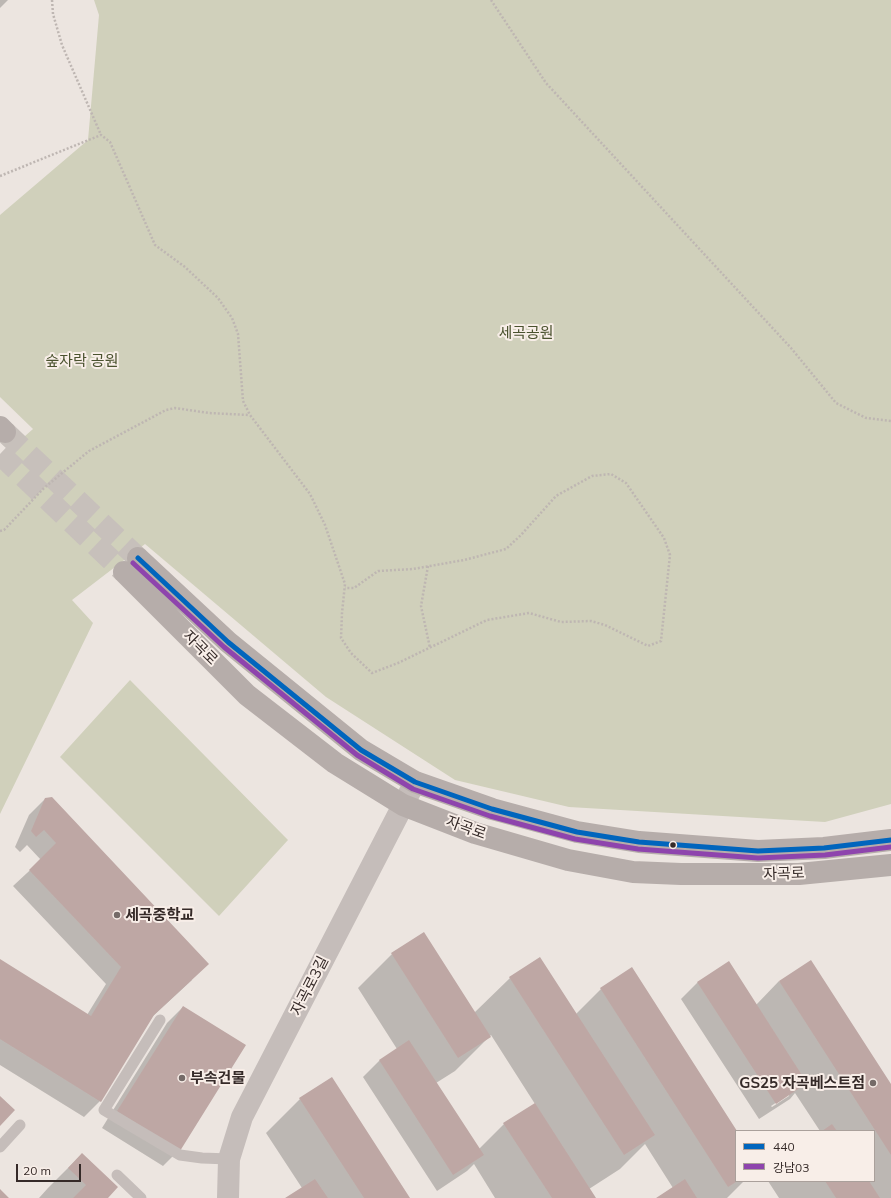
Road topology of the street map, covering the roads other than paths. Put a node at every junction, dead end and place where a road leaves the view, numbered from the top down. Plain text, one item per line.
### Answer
1 (415, 782) junction
2 (403, 805) junction
3 (891, 840) edge
4 (891, 865) edge
5 (160, 1020) dead end
6 (20, 1125) dead end
7 (0, 1147) edge
8 (229, 1159) junction
9 (117, 1175) dead end
10 (141, 1198) edge
11 (228, 1198) edge

1 - 2 street, 자곡로3길
1 - 2 main road, 자곡로
1 - 3 main road, 자곡로
2 - 4 main road, 자곡로
2 - 8 street, 자곡로3길
5 - 8 lane
6 - 7 lane
8 - 11 street, 자곡로3길
9 - 10 lane

